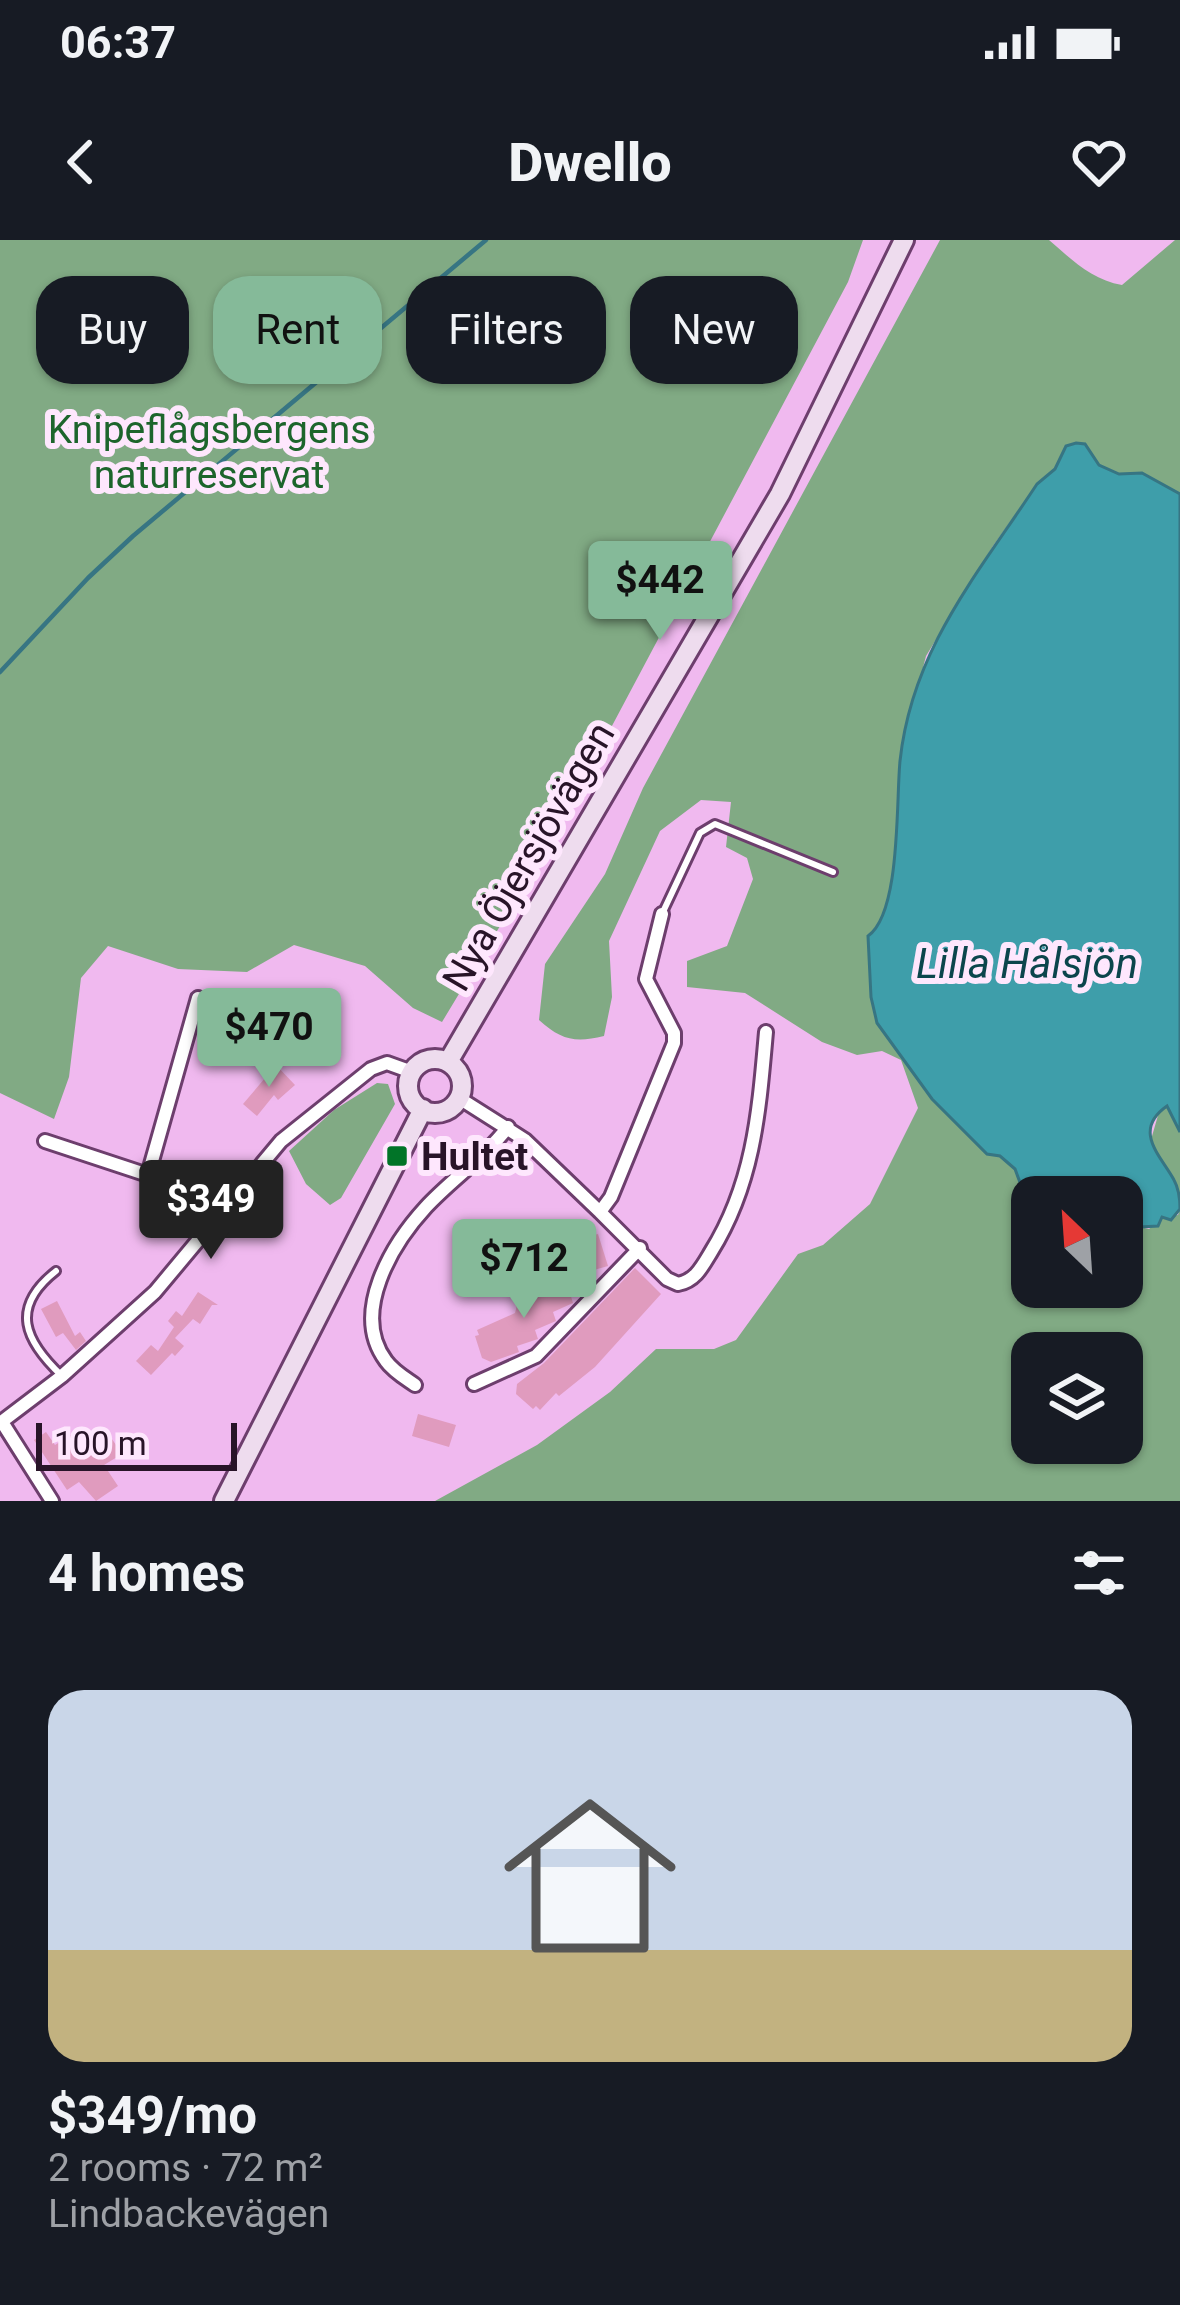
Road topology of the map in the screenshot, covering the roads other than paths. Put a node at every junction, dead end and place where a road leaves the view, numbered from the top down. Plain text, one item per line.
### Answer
1 (904, 240) edge
2 (832, 872) dead end
3 (662, 914) joint
4 (198, 998) dead end
5 (766, 1032) dead end
6 (448, 1062) junction
7 (412, 1072) junction
8 (459, 1098) junction
9 (423, 1109) junction
10 (508, 1127) junction
11 (45, 1141) dead end
12 (148, 1175) junction
13 (600, 1212) junction
14 (215, 1220) junction
15 (640, 1248) junction
16 (56, 1271) dead end
17 (62, 1376) junction
18 (474, 1384) dead end
19 (415, 1385) dead end
20 (1, 1422) edge
21 (52, 1501) edge
22 (224, 1501) edge

1 - 6 street, Nya Öjersjövägen
2 - 3 lane
3 - 13 street
4 - 12 street
5 - 15 street
6 - 7 street
6 - 8 street
7 - 9 street
7 - 14 street
8 - 9 street
8 - 10 street
9 - 22 street
10 - 13 street
10 - 19 street
11 - 12 street
12 - 14 street
13 - 15 street
14 - 17 street
15 - 18 street
16 - 17 lane
17 - 20 street
20 - 21 street

